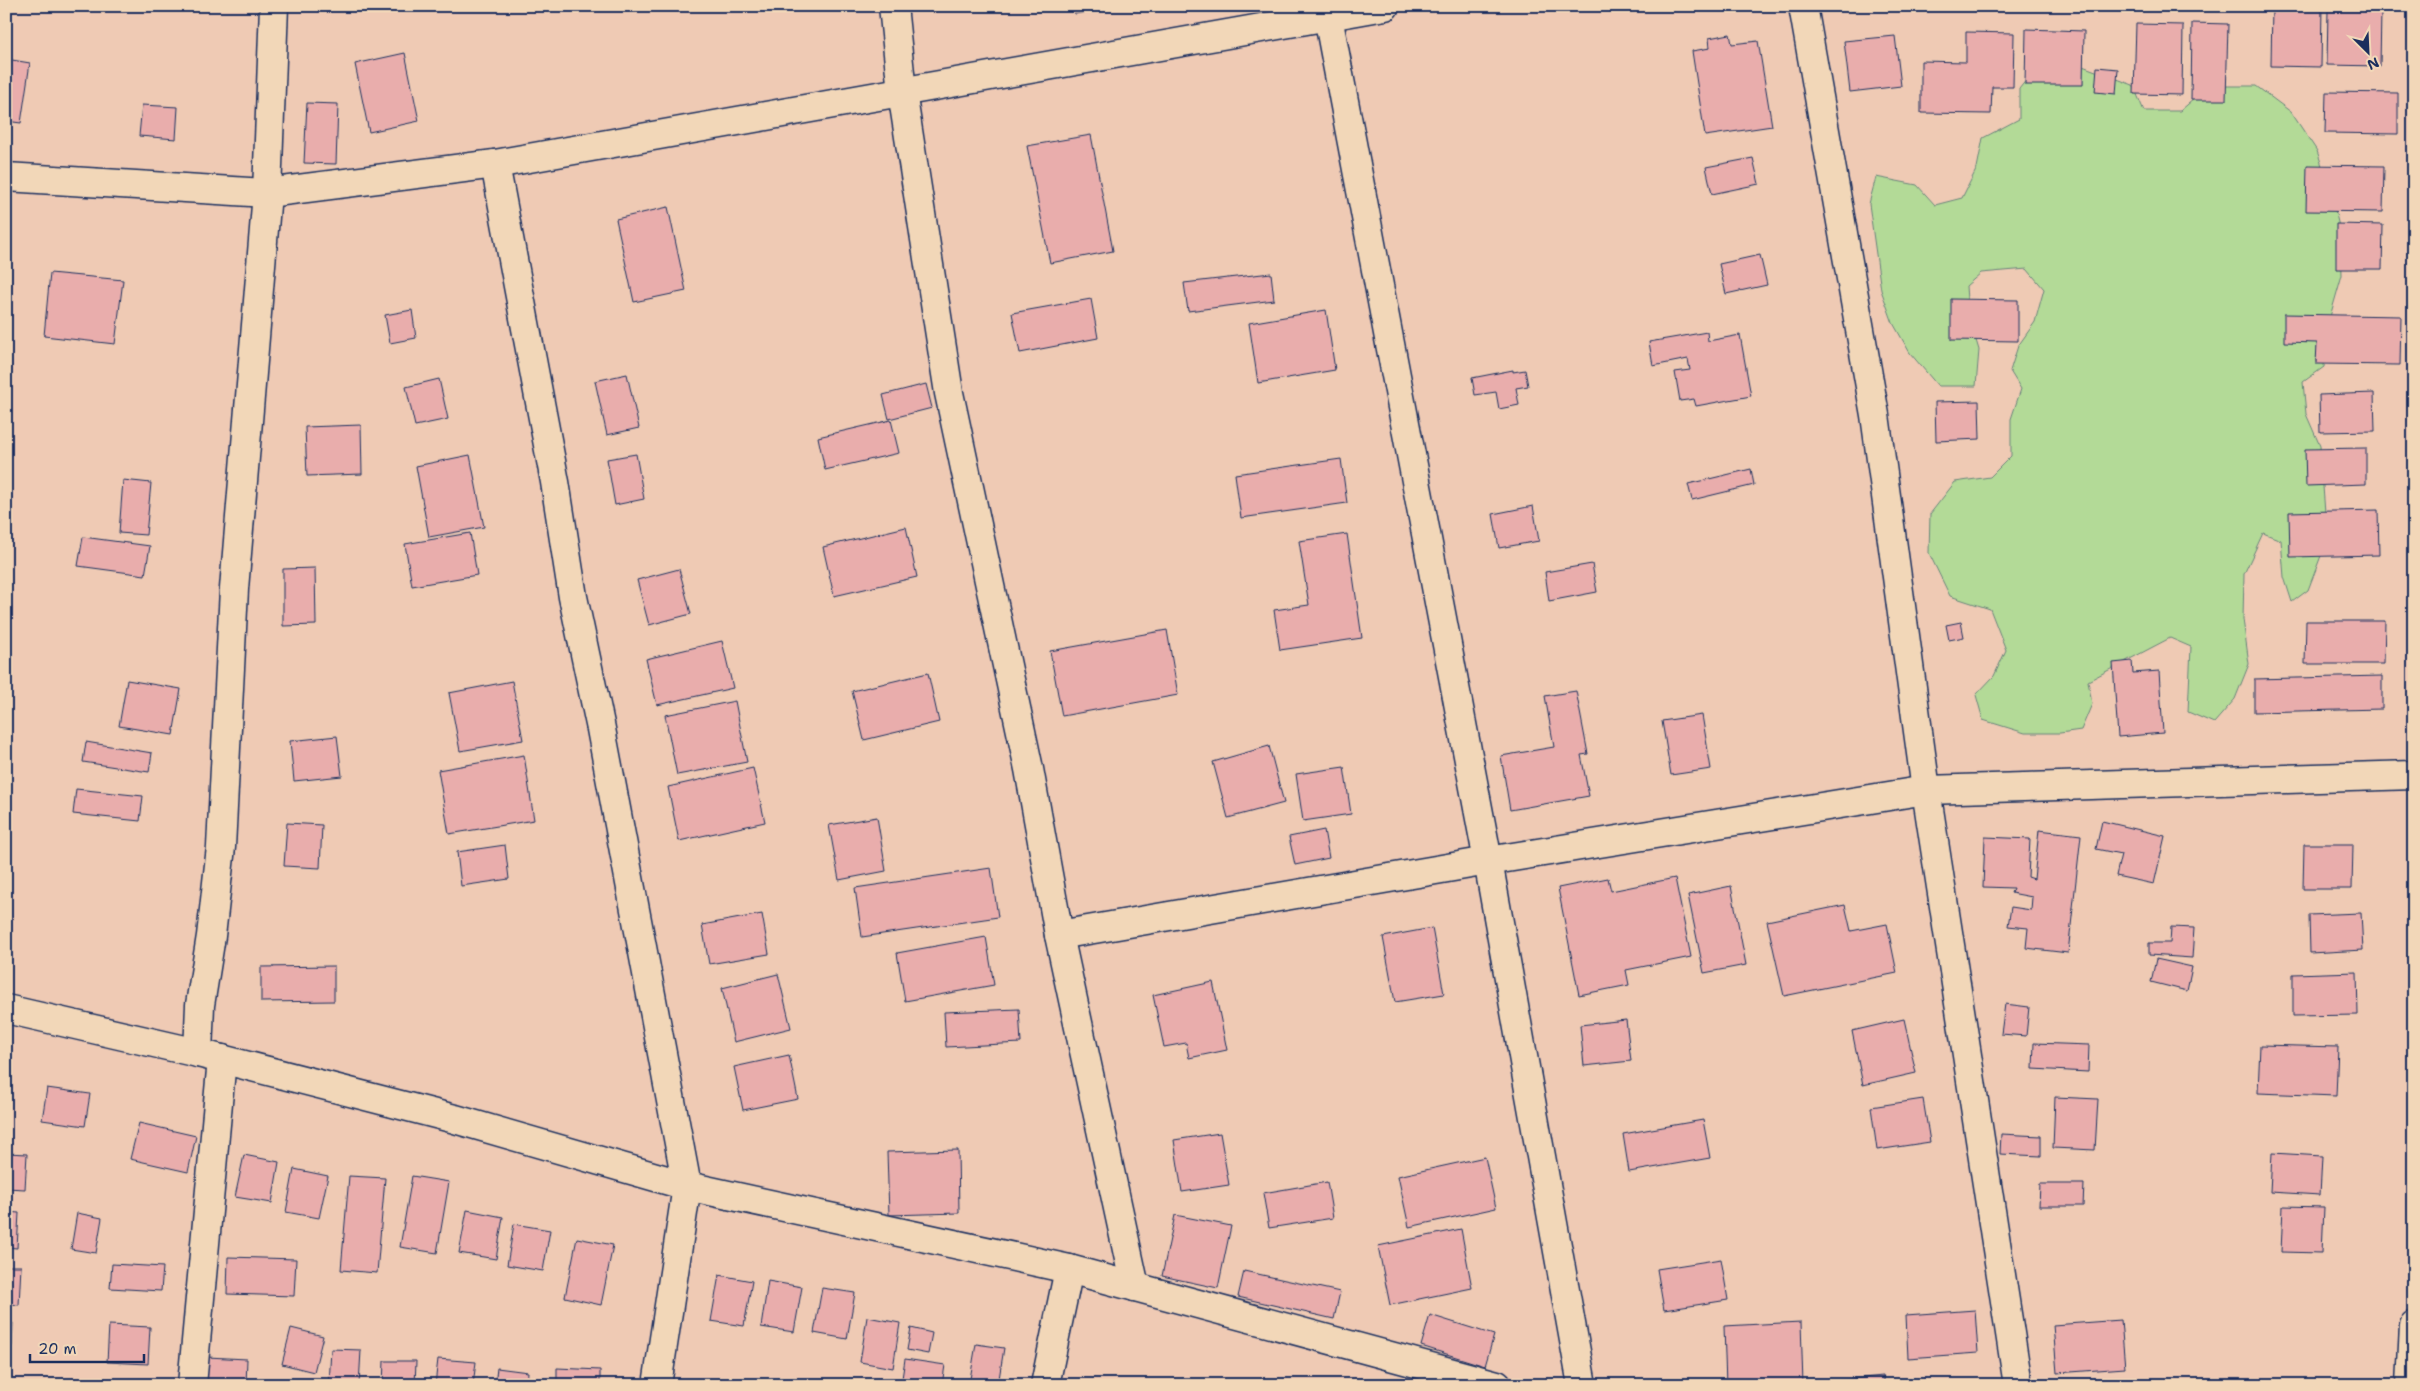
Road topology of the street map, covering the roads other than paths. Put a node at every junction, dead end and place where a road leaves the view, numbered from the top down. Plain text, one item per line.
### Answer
1 (274, 6) edge
2 (892, 6) edge
3 (1385, 6) edge
4 (1803, 6) edge
5 (1327, 11) edge
6 (902, 92) junction
7 (495, 164) junction
8 (6, 177) edge
9 (267, 193) junction
10 (2414, 775) edge
11 (1926, 790) junction
12 (1488, 861) junction
13 (1059, 935) junction
14 (6, 1009) edge
15 (210, 1056) junction
16 (687, 1186) junction
17 (1069, 1269) junction
18 (1135, 1287) junction
19 (2414, 1325) edge
20 (1481, 1383) edge
21 (192, 1385) edge
22 (657, 1385) edge
23 (1045, 1385) edge
24 (1582, 1385) edge
25 (2018, 1385) edge
26 (2411, 1385) edge

1 - 9 street
2 - 6 street
3 - 5 street
4 - 11 street
5 - 6 street
5 - 12 street
6 - 7 street
6 - 13 street
7 - 9 street
7 - 16 street
8 - 9 street
9 - 15 street
10 - 11 street
11 - 12 street
11 - 25 street
12 - 13 street
12 - 24 street
13 - 18 street
14 - 15 street
15 - 16 street
15 - 21 street
16 - 17 street
16 - 22 street
17 - 18 street
17 - 23 street
18 - 20 street
19 - 26 street

